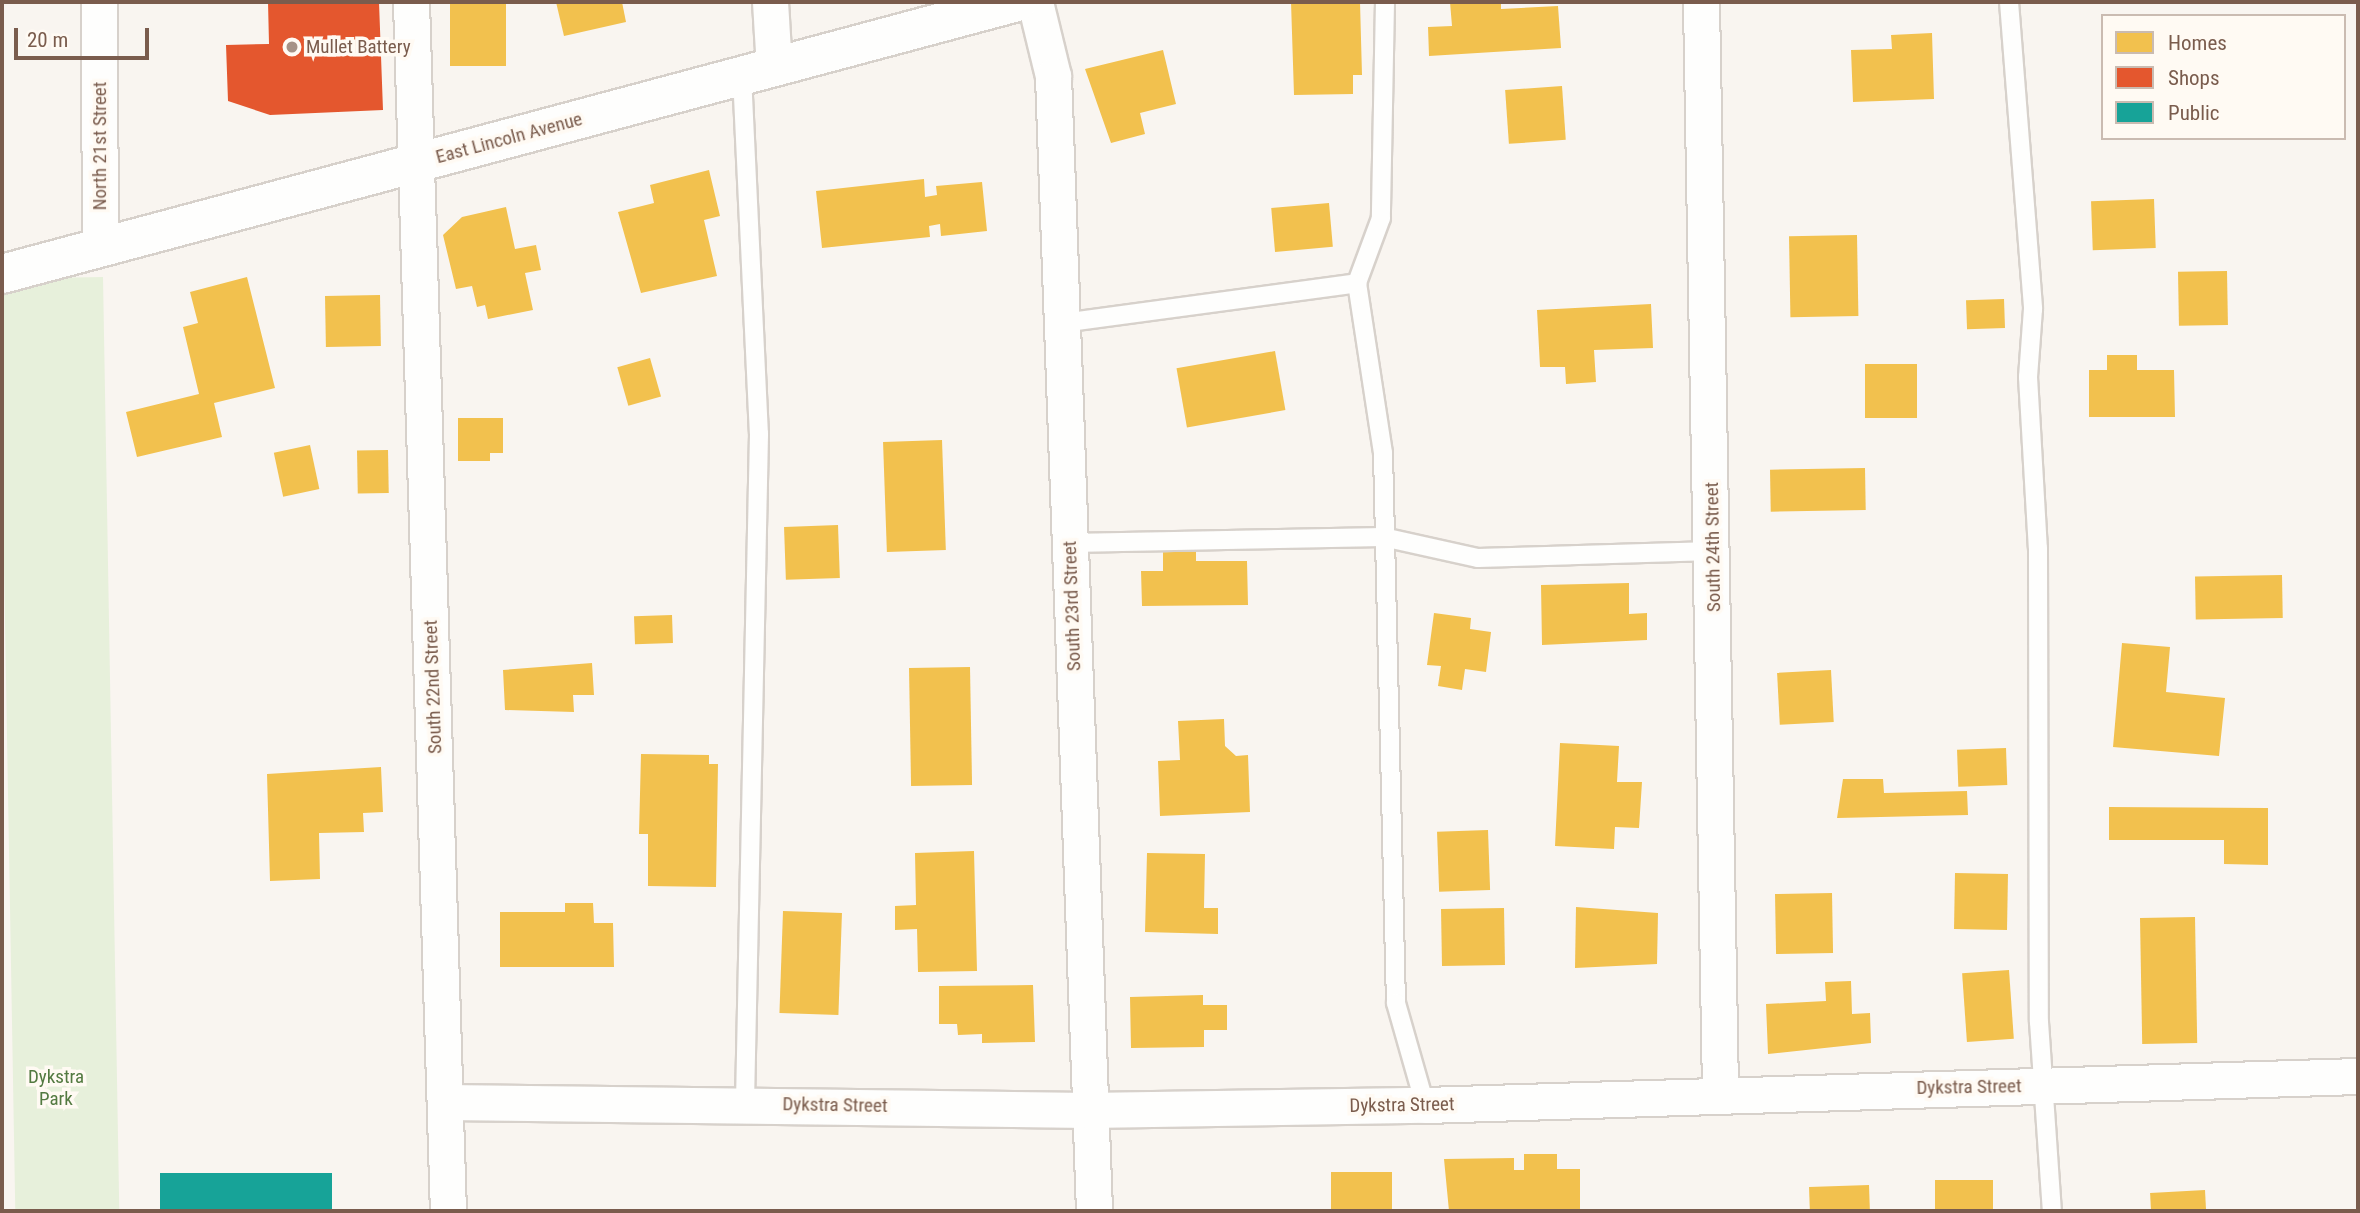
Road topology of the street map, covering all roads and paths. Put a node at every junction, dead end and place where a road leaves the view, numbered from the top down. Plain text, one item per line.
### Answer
1 (99, 2) edge
2 (411, 2) edge
3 (770, 2) edge
4 (1017, 2) edge
5 (1035, 2) edge
6 (1385, 2) edge
7 (1701, 2) edge
8 (2009, 2) edge
9 (758, 71) junction
10 (418, 162) junction
11 (100, 248) junction
12 (2, 274) edge
13 (1357, 283) junction
14 (1063, 323) junction
15 (1383, 537) junction
16 (1070, 543) junction
17 (1713, 551) junction
18 (2358, 1076) edge
19 (2045, 1085) junction
20 (1720, 1093) junction
21 (446, 1102) junction
22 (746, 1104) junction
23 (1425, 1105) junction
24 (1088, 1110) junction
25 (448, 1211) edge
26 (1094, 1211) edge
27 (2052, 1211) edge

1 - 11 street, North 21st Street
2 - 10 street, South 22nd Street
3 - 9 street
4 - 9 main road, East Lincoln Avenue
5 - 14 street, South 23rd Street
6 - 13 lane
7 - 17 street, South 24th Street
8 - 19 lane
9 - 10 main road, East Lincoln Avenue
9 - 22 lane
10 - 11 main road, East Lincoln Avenue
10 - 21 street, South 22nd Street
11 - 12 main road, East Lincoln Avenue
13 - 14 lane
13 - 15 lane
14 - 16 street, South 23rd Street
15 - 16 lane
15 - 17 lane
15 - 23 lane
16 - 24 street, South 23rd Street
17 - 20 street, South 24th Street
18 - 19 street, Dykstra Street
19 - 20 street, Dykstra Street
19 - 27 lane
20 - 23 street, Dykstra Street
21 - 22 street, Dykstra Street
21 - 25 street, South 22nd Street
22 - 24 street, Dykstra Street
23 - 24 street, Dykstra Street
24 - 26 street, South 23rd Street

